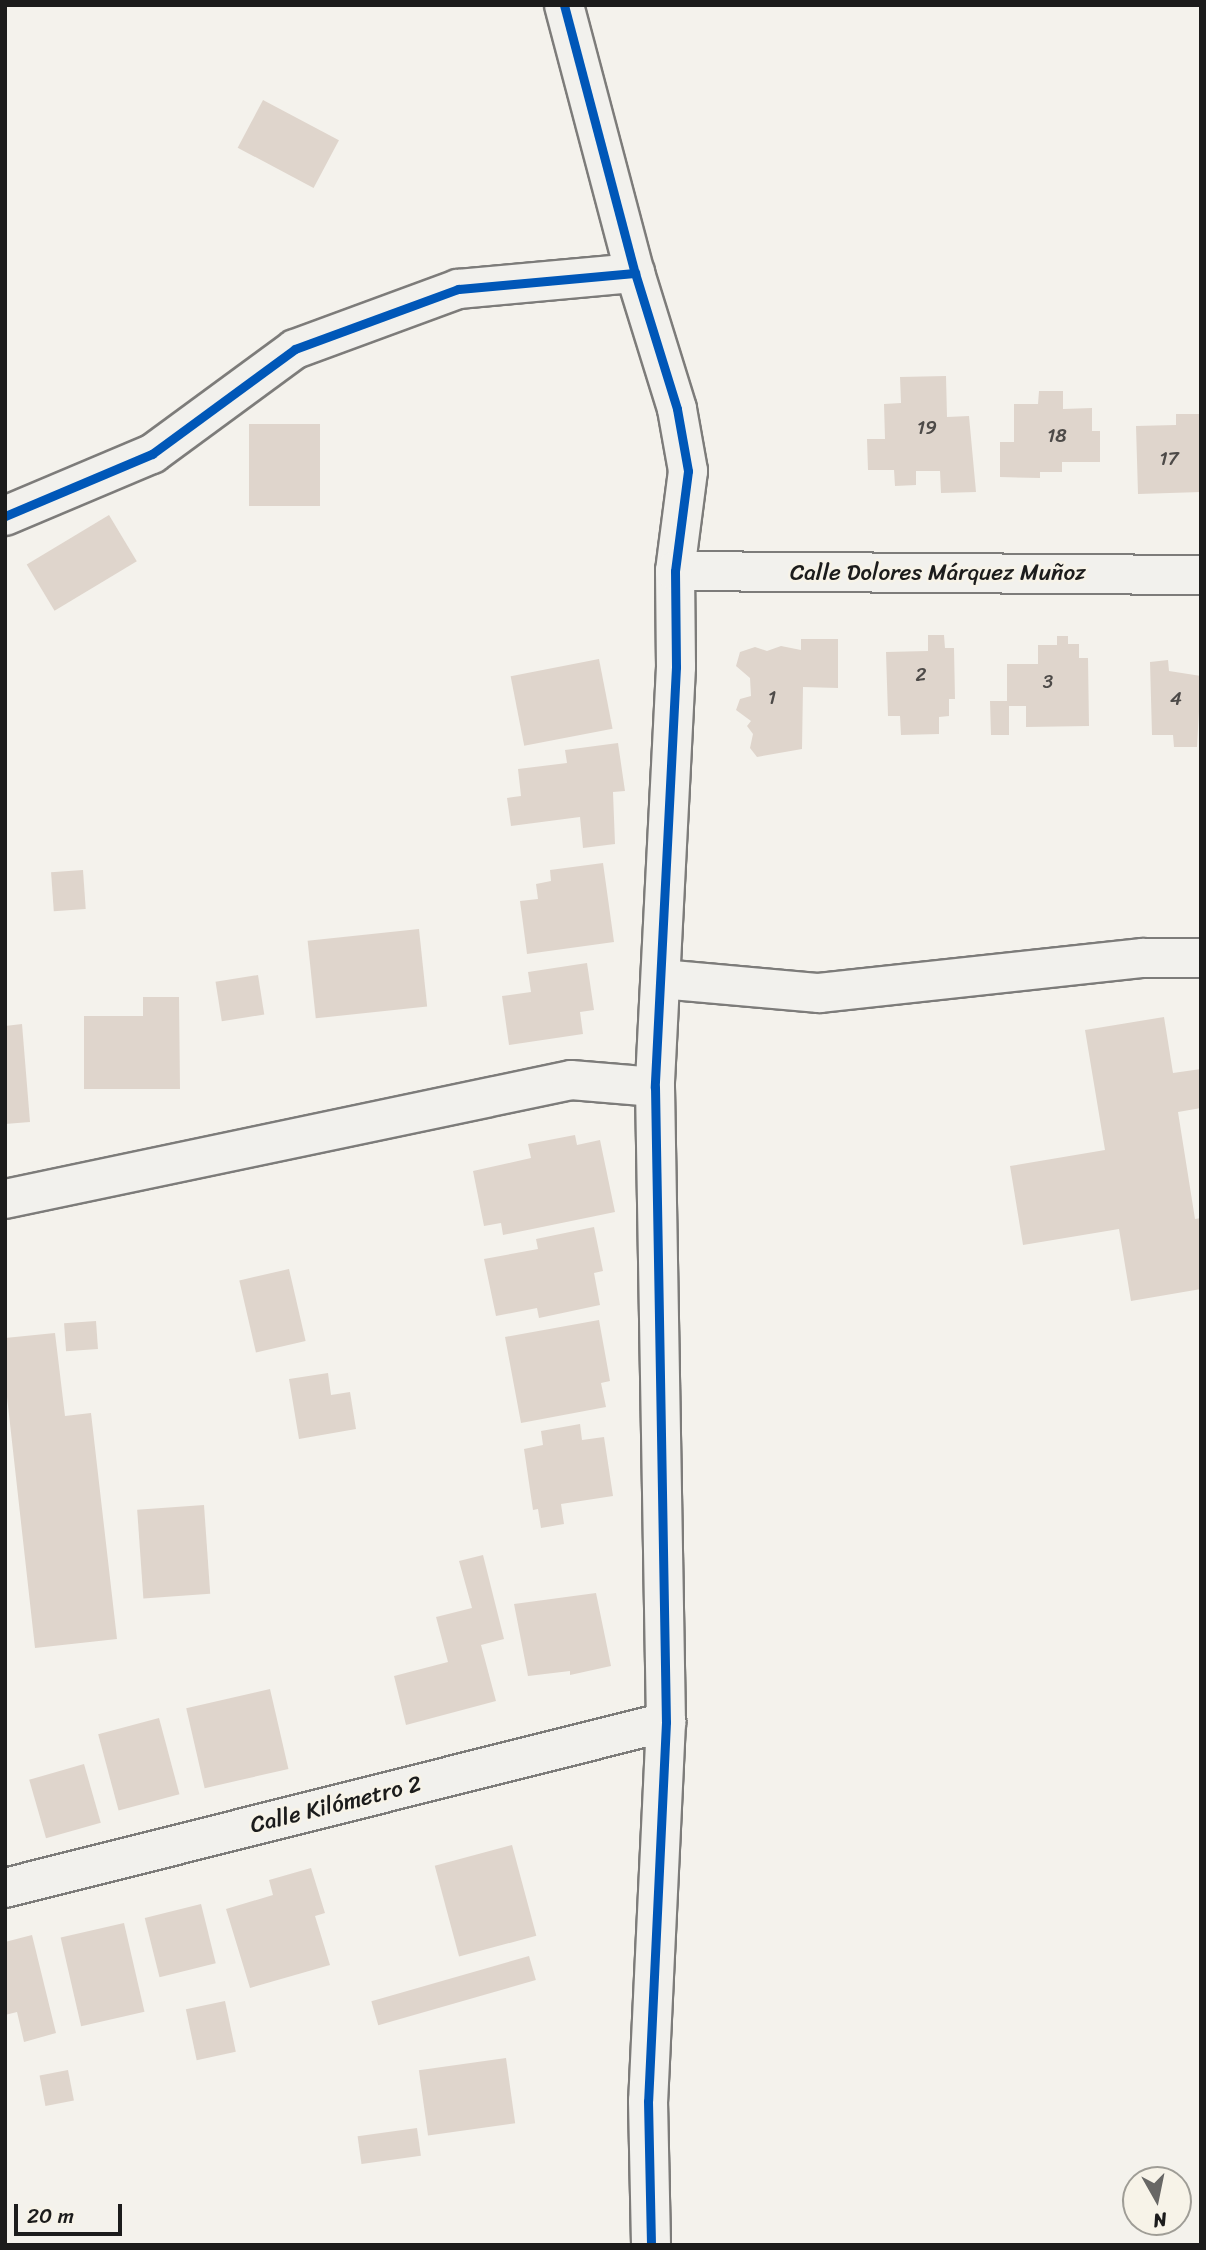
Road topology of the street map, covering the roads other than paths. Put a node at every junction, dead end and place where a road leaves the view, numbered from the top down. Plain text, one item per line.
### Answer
1 (564, 5) edge
2 (635, 274) junction
3 (5, 516) edge
4 (675, 571) junction
5 (1201, 575) edge
6 (1201, 958) edge
7 (661, 979) junction
8 (655, 1087) junction
9 (5, 1199) edge
10 (666, 1722) junction
11 (5, 1888) edge
12 (651, 2245) edge

1 - 2 street
2 - 3 street
2 - 4 street
4 - 5 street, Calle Dolores Márquez Muñoz
4 - 7 street
6 - 7 street
7 - 8 street
8 - 9 street
8 - 10 street
10 - 11 street, Calle Kilómetro 2
10 - 12 street

